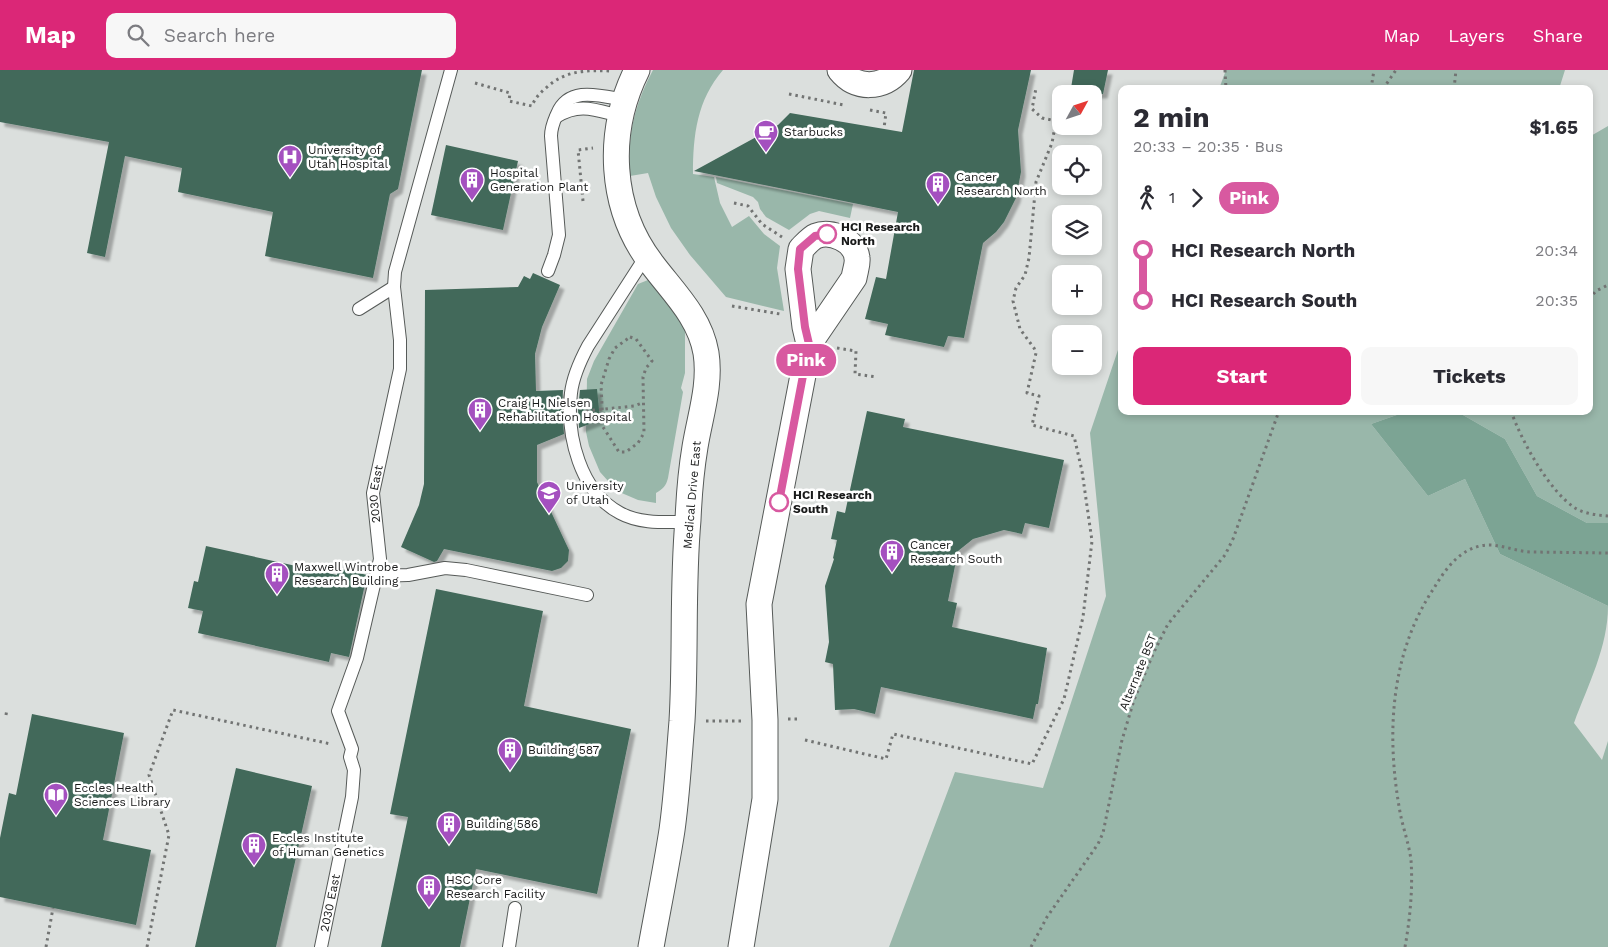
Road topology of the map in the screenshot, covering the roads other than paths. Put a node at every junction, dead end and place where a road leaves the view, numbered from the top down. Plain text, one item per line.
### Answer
1 (451, 70) edge
2 (637, 70) edge
3 (840, 70) edge
4 (899, 70) edge
5 (622, 108) junction
6 (646, 256) junction
7 (548, 271) dead end
8 (394, 287) junction
9 (359, 309) dead end
10 (809, 344) dead end
11 (687, 522) junction
12 (376, 576) junction
13 (587, 595) dead end
14 (516, 908) dead end
15 (321, 947) edge
16 (509, 947) edge
17 (650, 947) edge
18 (741, 947) edge

1 - 8 lane, 2030 East
2 - 5 street, Medical Drive East
3 - 4 street
5 - 6 street, Medical Drive East
5 - 7 lane
6 - 11 street, Medical Drive East
6 - 11 lane
8 - 9 lane
8 - 12 lane, 2030 East
10 - 18 street
11 - 17 street, Medical Drive East
12 - 13 lane
12 - 15 lane, 2030 East
14 - 16 lane

